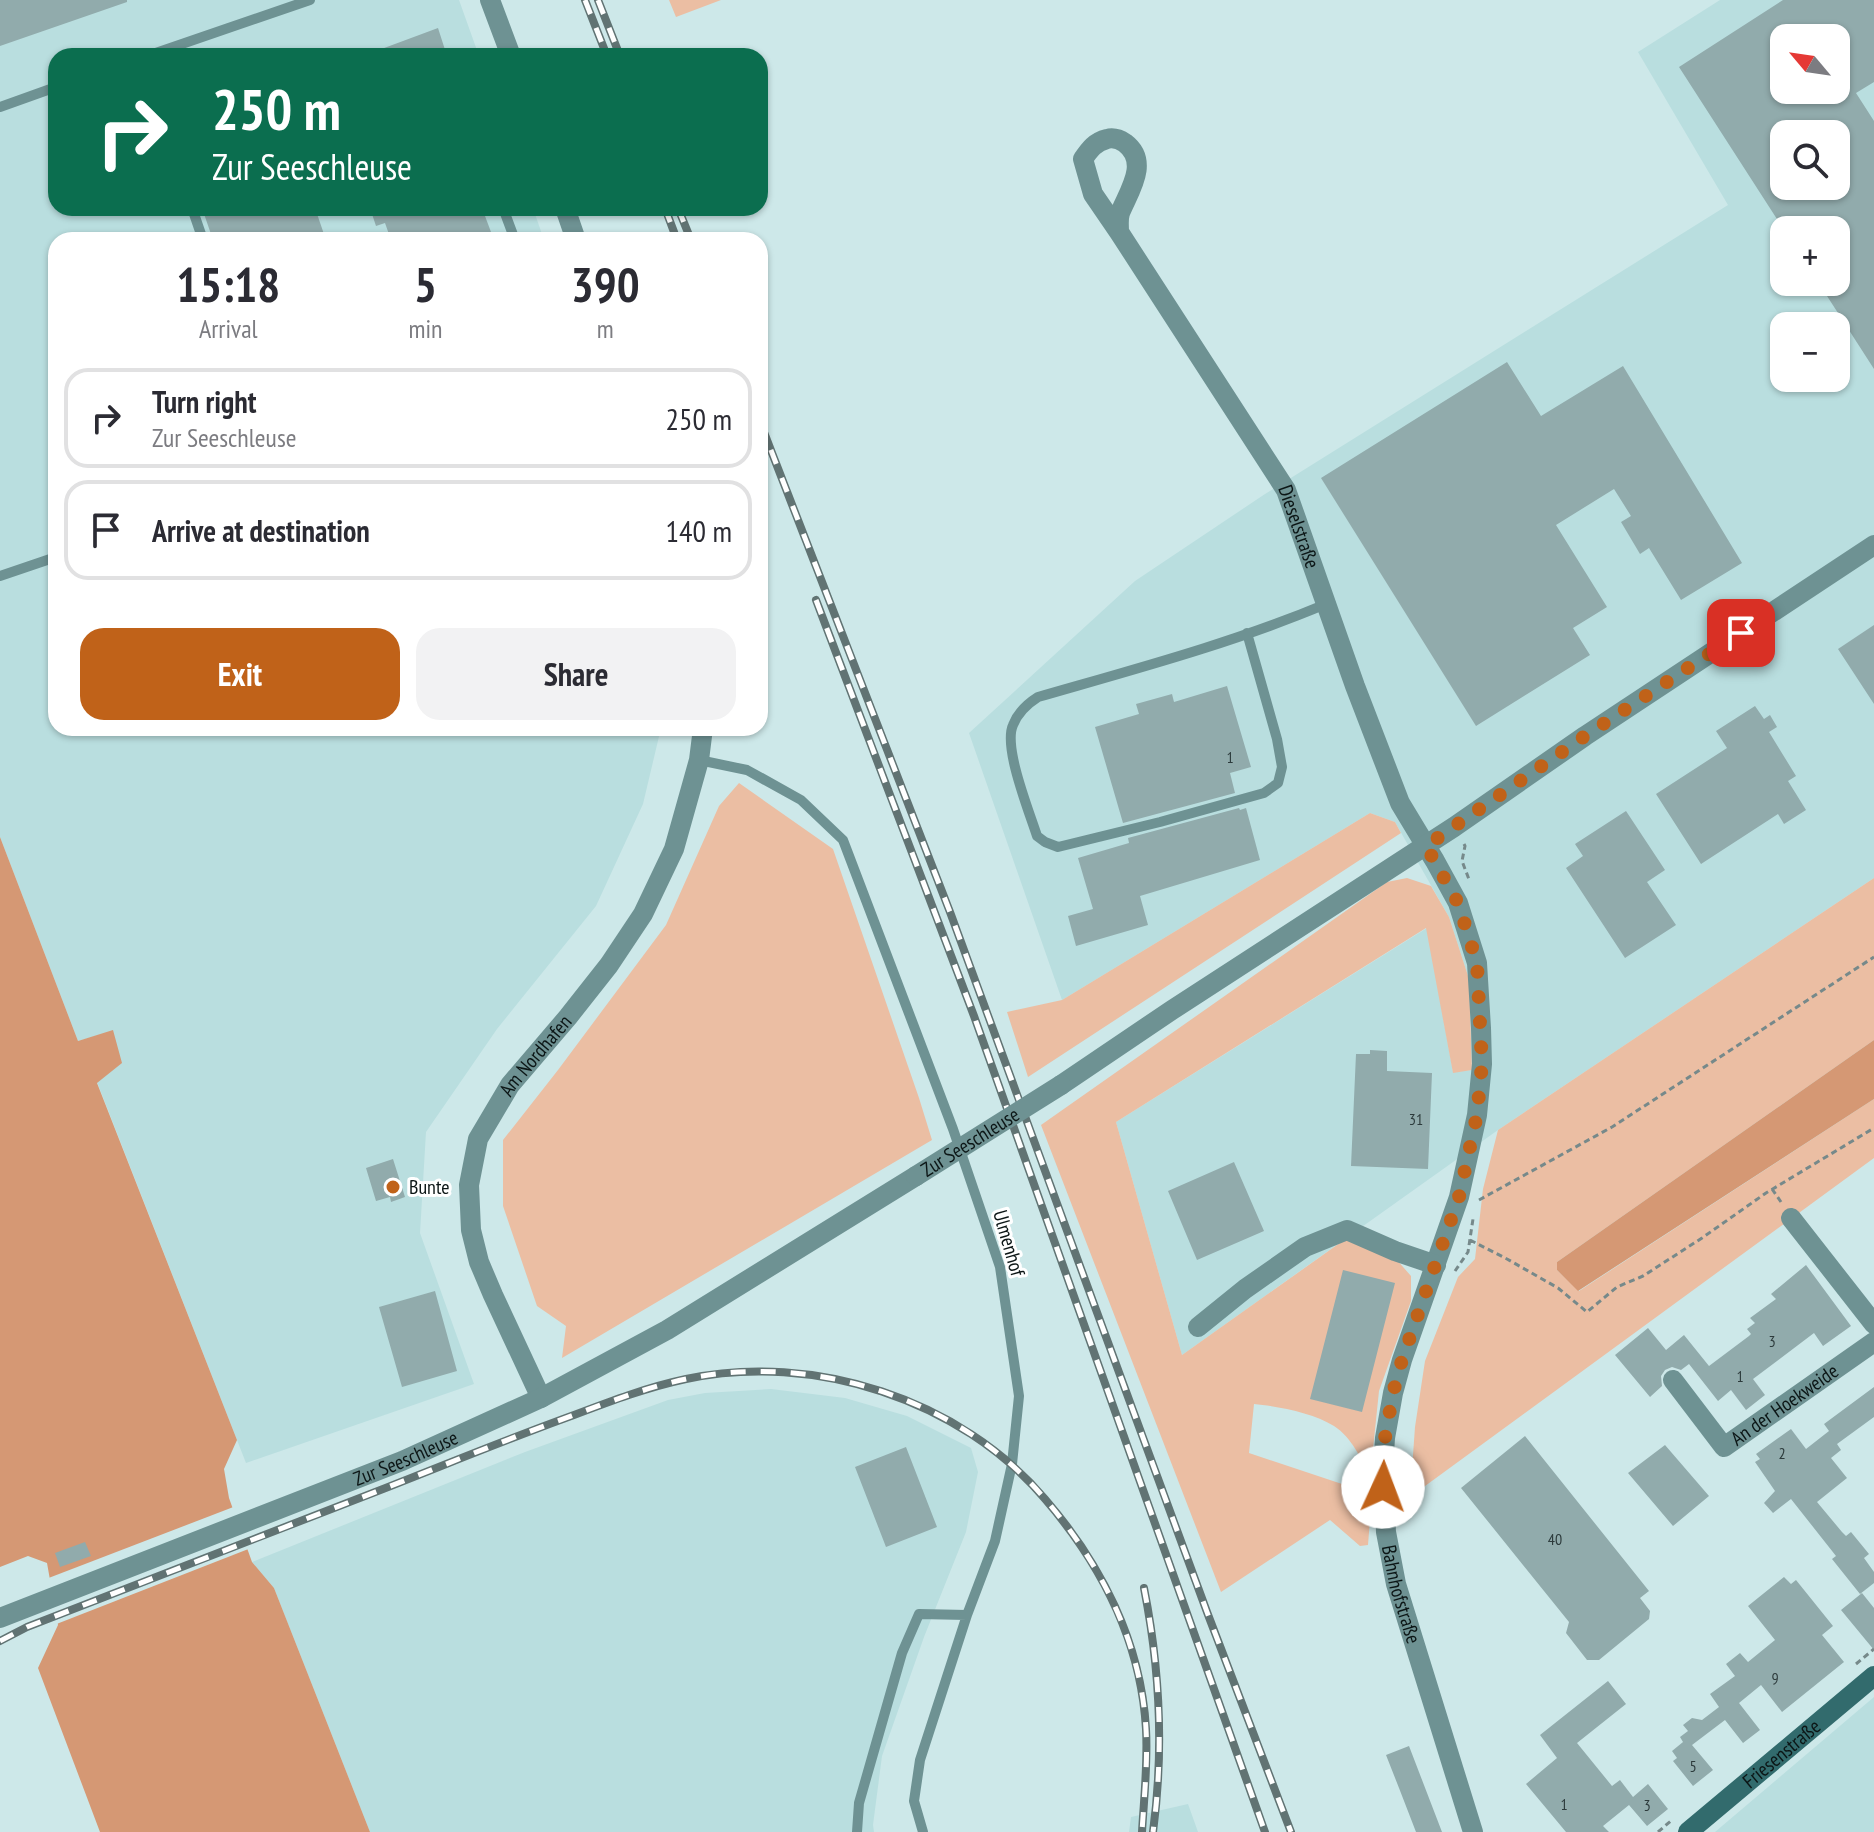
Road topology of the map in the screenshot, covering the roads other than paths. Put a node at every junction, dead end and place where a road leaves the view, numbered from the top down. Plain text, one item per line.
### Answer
1 (310, 0) edge
2 (490, 0) edge
3 (170, 48) edge
4 (508, 48) edge
5 (48, 90) edge
6 (0, 107) edge
7 (1119, 232) dead end
8 (1874, 545) edge
9 (48, 560) edge
10 (0, 576) edge
11 (1326, 604) junction
12 (1247, 633) junction
13 (702, 736) edge
14 (699, 760) junction
15 (1426, 846) junction
16 (1791, 1218) dead end
17 (1445, 1268) junction
18 (1874, 1324) edge
19 (1198, 1327) dead end
20 (1874, 1342) edge
21 (1673, 1380) dead end
22 (541, 1398) junction
23 (967, 1615) junction
24 (0, 1618) edge
25 (1870, 1685) edge
26 (857, 1832) edge
27 (923, 1832) edge
28 (1473, 1832) edge
29 (1688, 1832) edge

1 - 3 lane
2 - 4 street
5 - 6 lane
7 - 11 street, Dieselstraße
8 - 15 street, Zur Seeschleuse
9 - 10 lane
11 - 12 lane
11 - 15 street, Dieselstraße
12 - 12 lane
13 - 14 street, Am Nordhafen
14 - 22 street, Am Nordhafen
14 - 23 lane, Ulmenhof
15 - 17 street, Bahnhofstraße
15 - 22 street, Zur Seeschleuse, bridge
16 - 18 street
17 - 19 street
17 - 28 street, Bahnhofstraße
20 - 21 street, An der Hoekweide
22 - 24 street, Zur Seeschleuse
23 - 26 lane
23 - 27 lane, Ulmenhof
25 - 29 street, Friesenstraße

